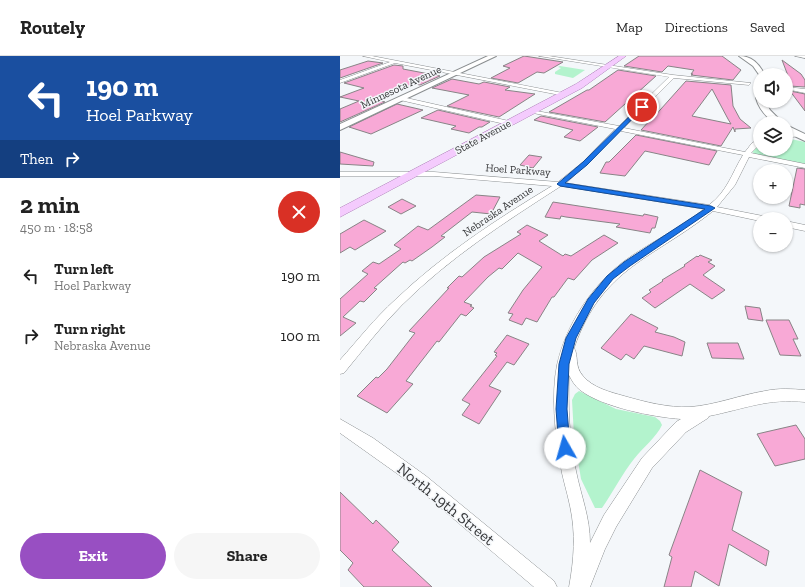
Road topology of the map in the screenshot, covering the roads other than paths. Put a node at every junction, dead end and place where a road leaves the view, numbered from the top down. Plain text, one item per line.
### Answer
1 (365, 56) edge
2 (493, 56) edge
3 (541, 56) edge
4 (623, 56) edge
5 (742, 56) edge
6 (797, 56) edge
7 (805, 57) edge
8 (396, 62) junction
9 (608, 66) junction
10 (758, 68) edge
11 (458, 74) junction
12 (673, 76) junction
13 (340, 82) edge
14 (753, 82) edge
15 (749, 84) junction
16 (753, 86) edge
17 (793, 89) edge
18 (805, 91) edge
19 (564, 94) junction
20 (402, 99) junction
21 (764, 108) edge
22 (533, 111) junction
23 (772, 116) edge
24 (509, 123) junction
25 (340, 127) edge
26 (621, 128) junction
27 (753, 146) edge
28 (745, 155) junction
29 (805, 166) edge
30 (340, 174) edge
31 (414, 174) junction
32 (560, 184) junction
33 (711, 208) junction
34 (340, 213) edge
35 (753, 217) edge
36 (793, 225) edge
37 (805, 228) edge
38 (571, 338) junction
39 (340, 369) edge
40 (805, 396) edge
41 (710, 410) junction
42 (340, 425) edge
43 (548, 587) edge
44 (578, 587) edge
45 (581, 587) edge

1 - 8 street
2 - 11 main road, Minnesota Avenue
3 - 9 street
4 - 9 main road, State Avenue
5 - 10 main road
6 - 7 street
8 - 11 street
8 - 13 street
9 - 12 street
9 - 19 main road, State Avenue
11 - 19 street
11 - 20 main road, Minnesota Avenue
12 - 15 street
12 - 26 street, Nebraska Avenue
14 - 15 main road
15 - 16 main road
17 - 18 street
19 - 22 main road, State Avenue
20 - 24 street
20 - 25 main road, Minnesota Avenue
21 - 23 main road
22 - 24 main road, State Avenue
22 - 26 street
24 - 31 main road, State Avenue
26 - 28 street
26 - 32 street, Nebraska Avenue
27 - 28 street
28 - 29 street
28 - 33 street
30 - 31 street, Hoel Parkway
31 - 32 street, Hoel Parkway
31 - 34 main road, State Avenue
32 - 33 street, Hoel Parkway
32 - 39 street, Nebraska Avenue
33 - 35 street, Hoel Parkway
33 - 38 street
36 - 37 street
38 - 41 street
38 - 44 street
40 - 41 street
41 - 45 street
42 - 43 street, North 19th Street

